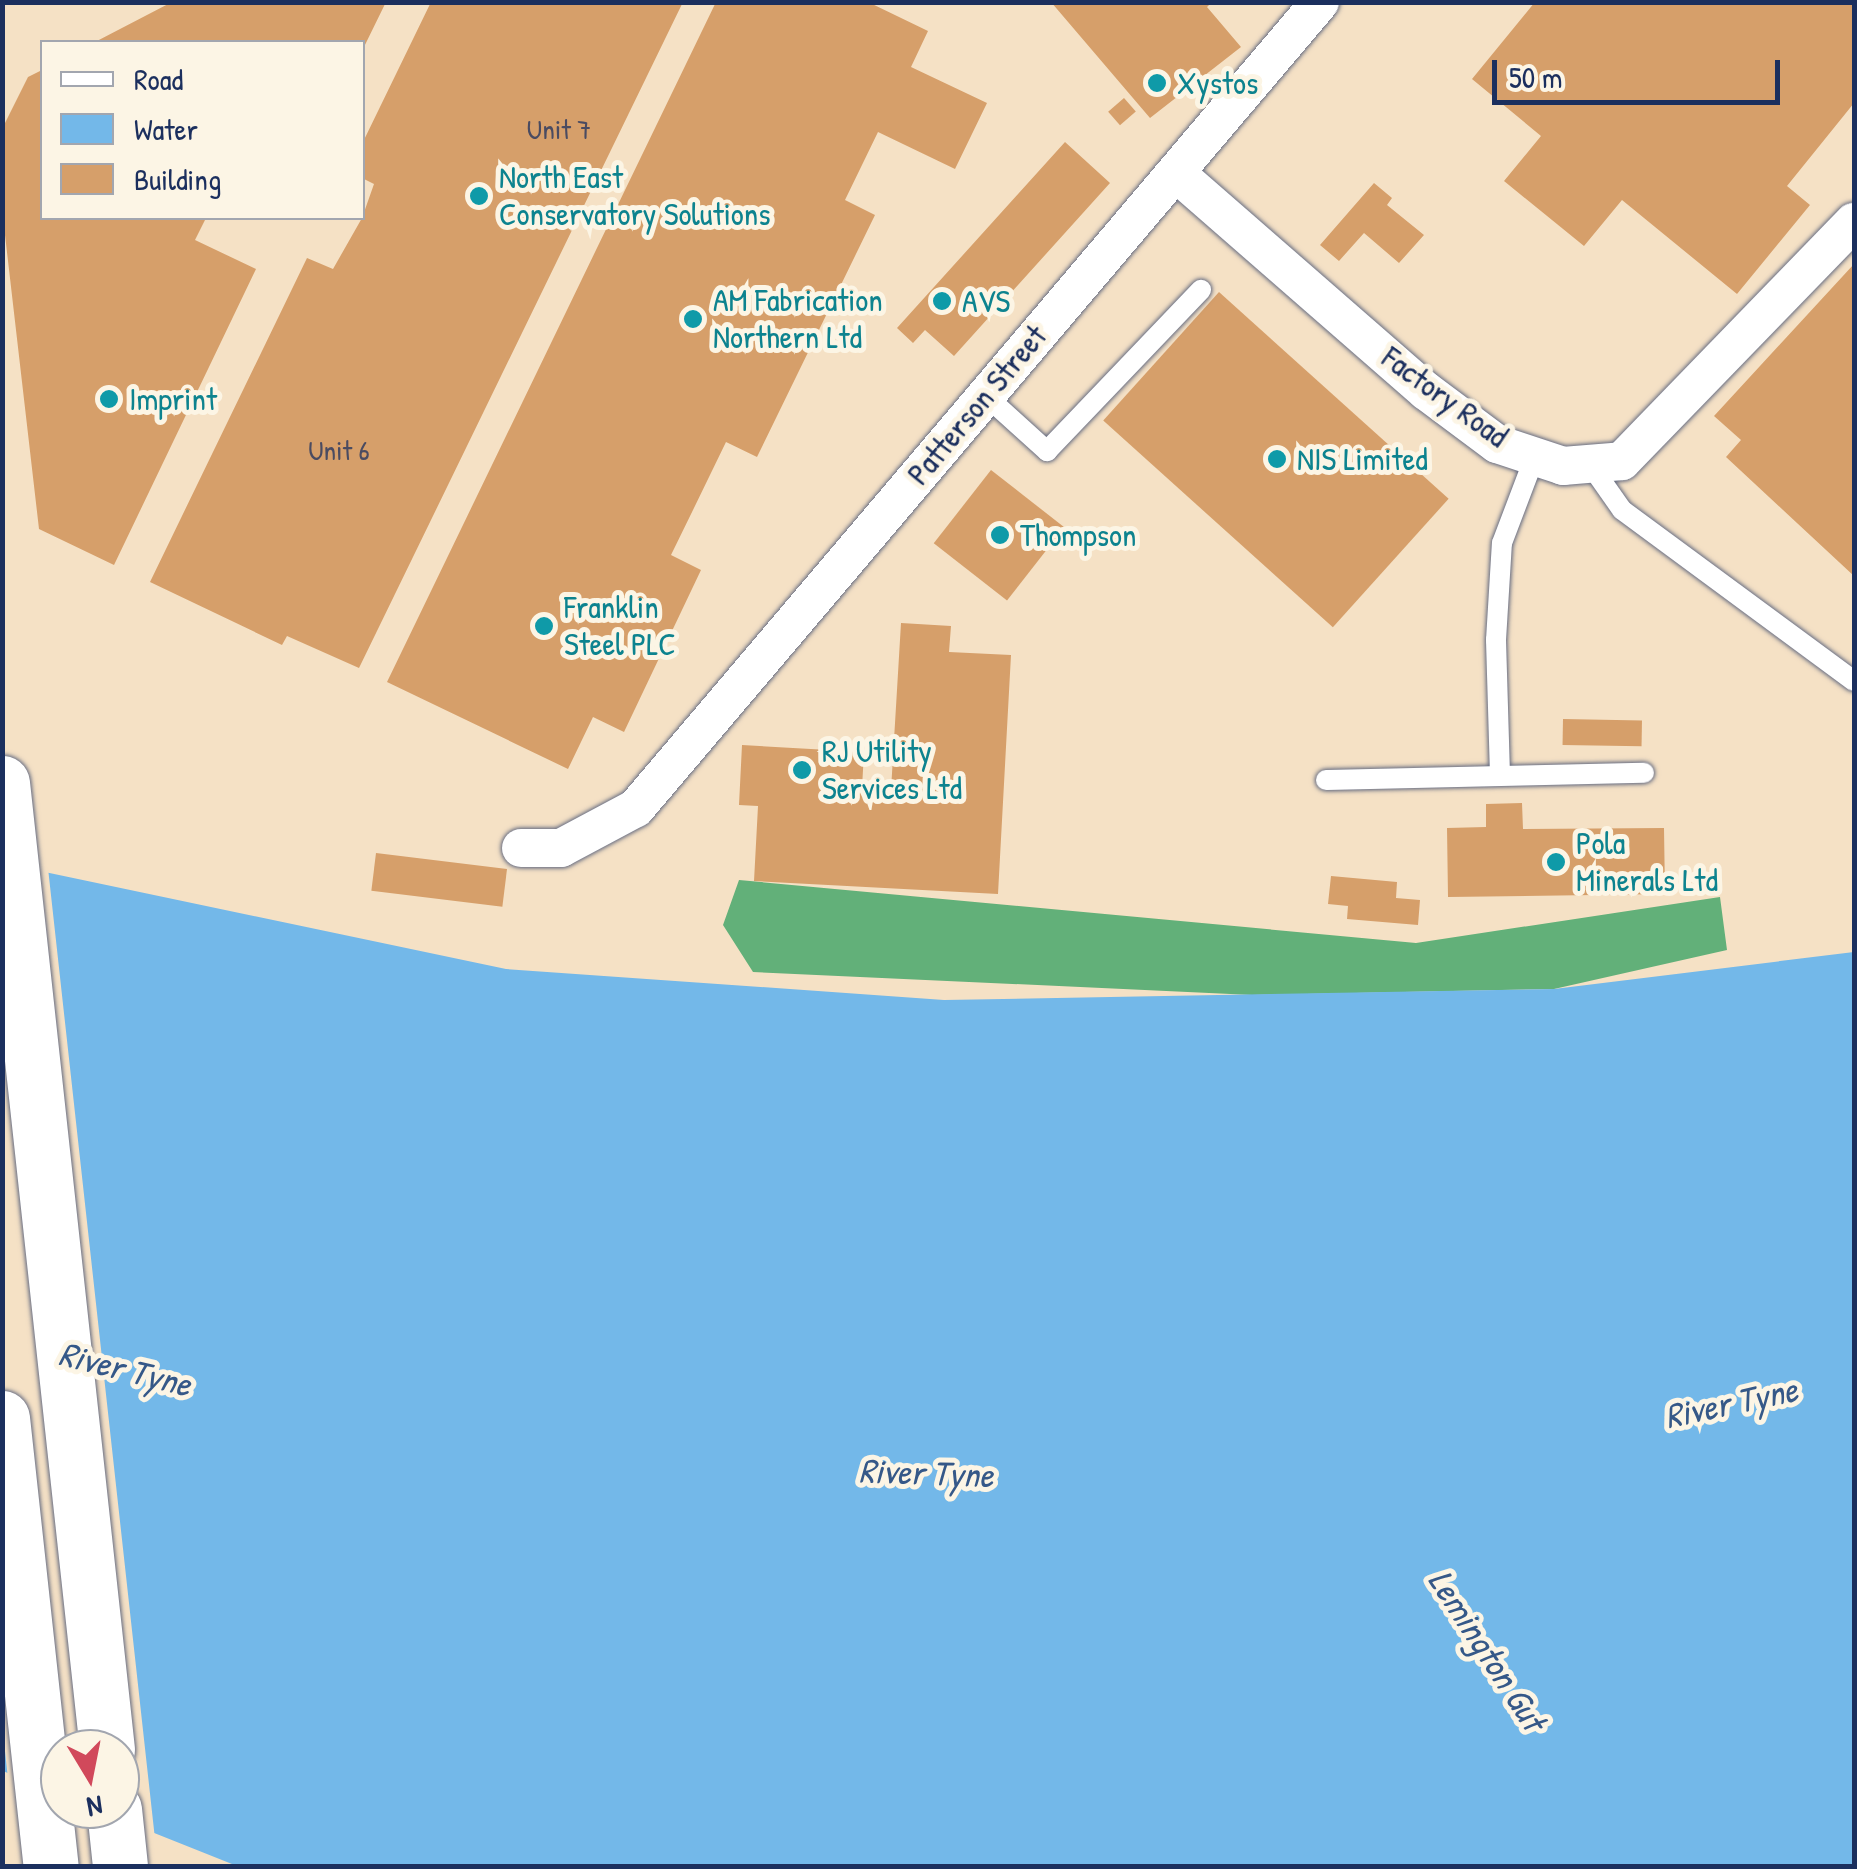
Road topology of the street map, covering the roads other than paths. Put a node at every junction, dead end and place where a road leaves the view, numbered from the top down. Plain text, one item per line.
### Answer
1 (1320, 2) edge
2 (1176, 172) junction
3 (1854, 222) edge
4 (1201, 290) dead end
5 (985, 395) junction
6 (1535, 456) junction
7 (1589, 463) junction
8 (1854, 681) edge
9 (1644, 773) dead end
10 (1500, 775) junction
11 (1326, 780) dead end
12 (2, 783) edge
13 (520, 848) dead end
14 (2, 1418) edge
15 (106, 1729) edge
16 (116, 1829) edge
17 (51, 1866) edge
18 (120, 1866) edge

1 - 2 street, Patterson Street
2 - 5 street, Patterson Street
2 - 6 street, Factory Road
3 - 7 street, Factory Road
4 - 5 lane
5 - 13 street, Patterson Street
6 - 7 street, Factory Road
6 - 10 lane
7 - 8 lane
9 - 10 lane
10 - 11 lane
12 - 15 highway
14 - 17 highway
16 - 18 highway

